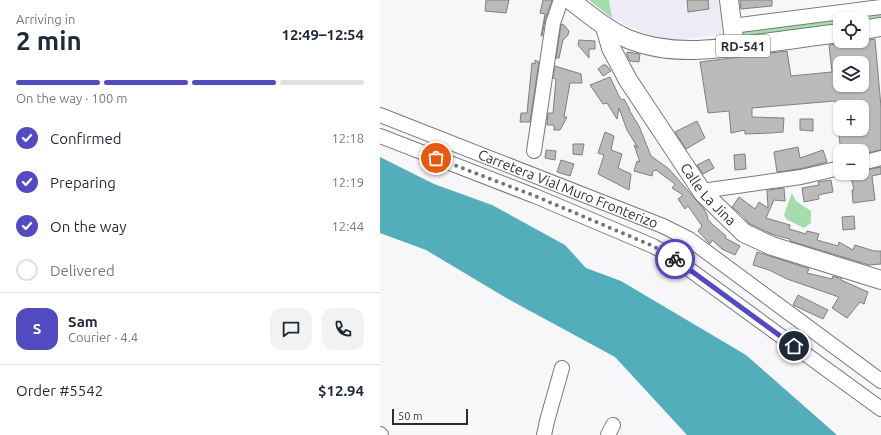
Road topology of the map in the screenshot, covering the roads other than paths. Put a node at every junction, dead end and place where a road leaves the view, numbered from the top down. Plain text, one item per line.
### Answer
1 (561, 0) edge
2 (570, 0) edge
3 (729, 0) edge
4 (881, 7) edge
5 (732, 26) junction
6 (605, 27) junction
7 (881, 27) edge
8 (869, 29) edge
9 (833, 34) edge
10 (735, 47) junction
11 (380, 115) edge
12 (380, 136) edge
13 (534, 152) dead end
14 (881, 158) edge
15 (869, 161) edge
16 (833, 170) edge
17 (702, 191) junction
18 (878, 277) edge
19 (562, 368) dead end
20 (881, 381) edge
21 (881, 409) edge
22 (544, 435) edge

1 - 13 street
2 - 6 main road, RD-541
3 - 5 main road
4 - 5 street
5 - 10 main road
6 - 10 main road, RD-541
6 - 17 main road, Calle La Jina
7 - 8 main road
9 - 10 main road, RD-541
11 - 20 street, Carretera Vial Muro Fronterizo
12 - 21 street, Carretera Vial Muro Fronterizo
14 - 15 street
16 - 17 street
17 - 18 main road, Calle La Jina
19 - 22 street

